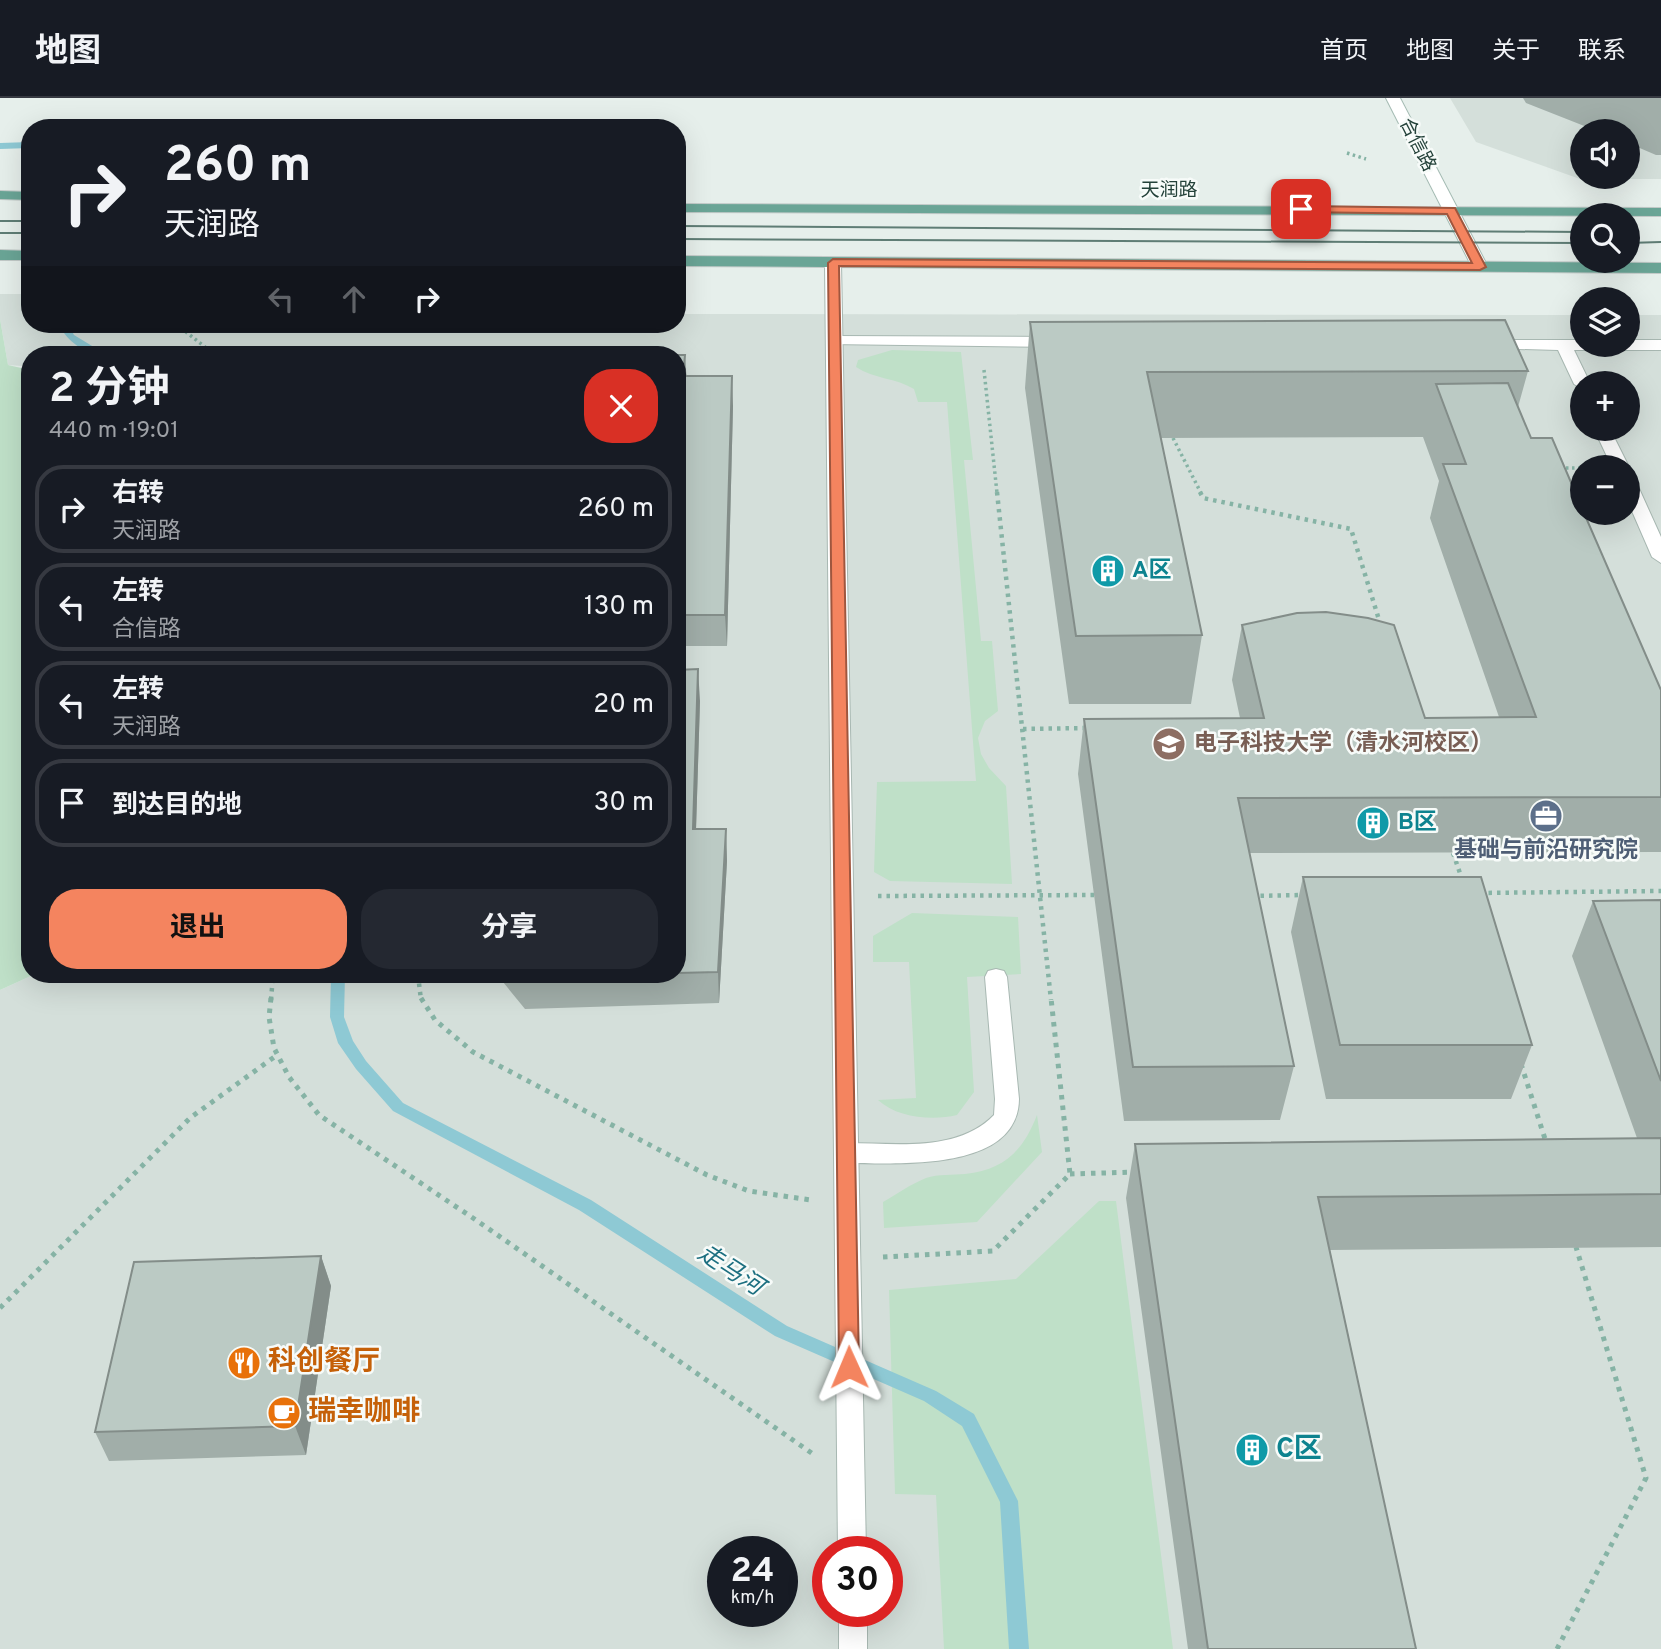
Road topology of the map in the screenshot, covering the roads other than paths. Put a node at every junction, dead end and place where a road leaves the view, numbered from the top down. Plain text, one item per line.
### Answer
1 (1393, 98) edge
2 (0, 195) edge
3 (21, 196) edge
4 (686, 208) edge
5 (1451, 211) junction
6 (1661, 212) edge
7 (0, 255) edge
8 (21, 256) edge
9 (686, 261) edge
10 (833, 263) junction
11 (1480, 267) junction
12 (1661, 268) edge
13 (835, 341) junction
14 (1071, 342) edge
15 (1469, 345) edge
16 (1564, 345) junction
17 (1661, 345) edge
18 (1576, 371) edge
19 (1640, 511) edge
20 (1661, 557) edge
21 (996, 978) dead end
22 (846, 1153) junction
23 (852, 1536) edge
24 (853, 1627) edge
25 (853, 1649) edge

1 - 5 street, 合信路
2 - 3 main road
4 - 5 main road, 天润路
5 - 6 main road, 天润路
5 - 11 street, 合信路
7 - 8 main road
9 - 10 main road
10 - 11 main road
10 - 13 street
11 - 12 main road
13 - 14 street
13 - 22 street
15 - 16 street
16 - 17 street
16 - 18 street
19 - 20 street
21 - 22 street
22 - 23 street
24 - 25 street

